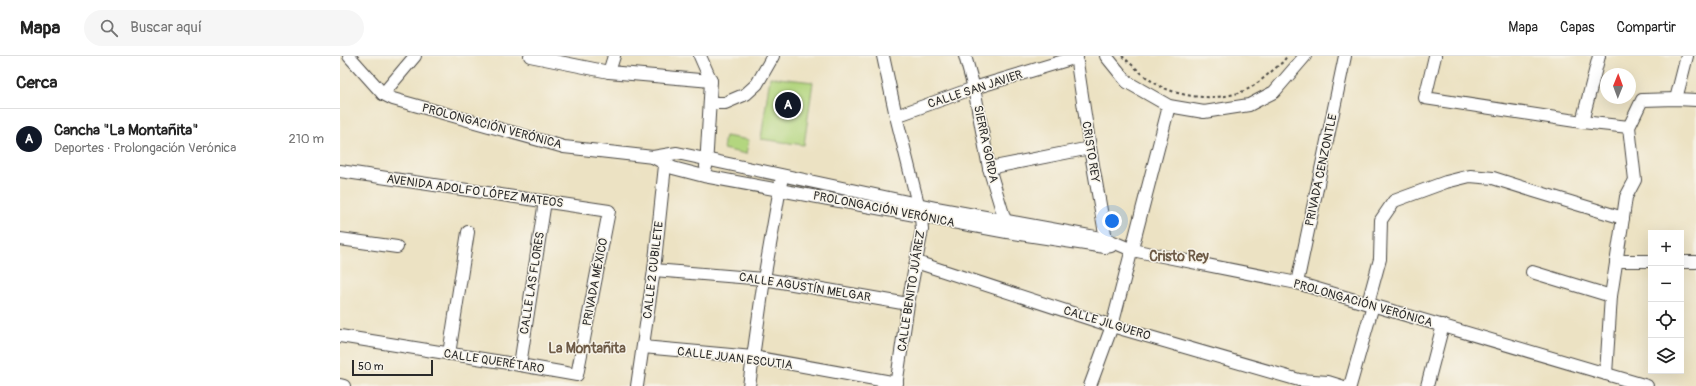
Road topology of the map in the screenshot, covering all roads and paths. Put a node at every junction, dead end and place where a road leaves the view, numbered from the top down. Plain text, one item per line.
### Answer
1 (349, 56) edge
2 (415, 56) edge
3 (530, 56) edge
4 (614, 56) edge
5 (700, 56) edge
6 (773, 56) edge
7 (883, 56) edge
8 (965, 56) edge
9 (1077, 56) edge
10 (1106, 56) edge
11 (1122, 56) edge
12 (1287, 56) edge
13 (1305, 56) edge
14 (1345, 56) edge
15 (1436, 56) edge
16 (1599, 56) edge
17 (1687, 56) edge
18 (609, 72) junction
19 (711, 81) junction
20 (974, 88) junction
21 (383, 94) junction
22 (1676, 99) junction
23 (1696, 100) edge
24 (710, 103) junction
25 (1169, 106) junction
26 (896, 116) junction
27 (1582, 122) junction
28 (1629, 127) junction
29 (1090, 148) junction
30 (665, 159) junction
31 (707, 160) junction
32 (989, 168) junction
33 (340, 171) edge
34 (704, 176) junction
35 (782, 176) junction
36 (780, 189) junction
37 (545, 201) junction
38 (920, 210) junction
39 (609, 211) joint
40 (1623, 218) junction
41 (1007, 227) junction
42 (468, 232) dead end
43 (340, 239) edge
44 (1105, 243) junction
45 (397, 247) dead end
46 (1132, 250) junction
47 (1616, 261) junction
48 (916, 262) junction
49 (1648, 262) edge
50 (1684, 262) edge
51 (1696, 262) edge
52 (654, 270) junction
53 (1532, 272) dead end
54 (764, 279) junction
55 (1297, 283) junction
56 (1611, 296) junction
57 (908, 304) junction
58 (1370, 304) junction
59 (1443, 325) junction
60 (1112, 326) junction
61 (340, 336) edge
62 (643, 347) junction
63 (449, 354) junction
64 (753, 357) junction
65 (520, 365) junction
66 (1606, 374) junction
67 (577, 376) joint
68 (340, 385) edge
69 (896, 385) edge
70 (344, 386) edge
71 (637, 386) edge
72 (749, 386) edge
73 (1090, 386) edge
74 (1341, 386) edge
75 (1350, 386) edge
76 (1426, 386) edge
77 (1647, 386) edge

1 - 21 street, PROLONGACIÓN VERÓNICA
2 - 21 street
3 - 18 street
4 - 18 street
5 - 19 street
6 - 24 street
7 - 26 street, CALLE BENITO JUÁREZ
8 - 20 street, SIERRA GORDA
9 - 20 street, CALLE SAN JAVIER
9 - 29 street, CRISTO REY
10 - 25 street
11 - 12 path
13 - 25 street
14 - 55 street, PRIVADA CENZONTLE
15 - 27 street
16 - 27 street
17 - 22 street
18 - 19 street
19 - 24 street
20 - 26 street, CALLE SAN JAVIER
20 - 32 street, SIERRA GORDA
21 - 30 street, PROLONGACIÓN VERÓNICA
22 - 23 street
22 - 28 street
24 - 31 street
25 - 46 street
26 - 38 street, CALLE BENITO JUÁREZ
27 - 28 street
28 - 40 street
29 - 32 street
29 - 44 street, CRISTO REY
30 - 31 street, PROLONGACIÓN VERÓNICA
30 - 34 street, PROLONGACIÓN VERÓNICA
30 - 52 street, CALLE 2 CUBILETE
31 - 34 street
31 - 35 street, PROLONGACIÓN VERÓNICA
32 - 41 street, SIERRA GORDA
33 - 37 street, AVENIDA ADOLFO LÓPEZ MATEOS
34 - 36 street, PROLONGACIÓN VERÓNICA
35 - 36 street
35 - 38 street, PROLONGACIÓN VERÓNICA
36 - 38 street, PROLONGACIÓN VERÓNICA
36 - 54 street
37 - 39 street, AVENIDA ADOLFO LÓPEZ MATEOS
37 - 65 street, CALLE LAS FLORES
38 - 41 street, PROLONGACIÓN VERÓNICA
38 - 48 street, CALLE BENITO JUÁREZ
39 - 67 street, PRIVADA MÉXICO
40 - 47 street
40 - 58 street
41 - 44 street, PROLONGACIÓN VERÓNICA
42 - 63 street
43 - 45 street
44 - 46 street, PROLONGACIÓN VERÓNICA
46 - 55 street, PROLONGACIÓN VERÓNICA
46 - 60 street
47 - 49 street
47 - 56 street
48 - 57 street, CALLE BENITO JUÁREZ
48 - 60 street, CALLE JILGUERO
50 - 51 street
52 - 54 street, CALLE AGUSTÍN MELGAR
52 - 62 street, CALLE 2 CUBILETE
53 - 56 street
54 - 57 street, CALLE AGUSTÍN MELGAR
54 - 64 street
55 - 58 street, PROLONGACIÓN VERÓNICA
56 - 66 street
57 - 69 street, CALLE BENITO JUÁREZ
58 - 59 street, PROLONGACIÓN VERÓNICA
58 - 75 street
59 - 66 street, PROLONGACIÓN VERÓNICA
59 - 76 street
60 - 73 street
60 - 74 street, CALLE JILGUERO
61 - 63 street, CALLE QUERÉTARO
62 - 64 street, CALLE JUAN ESCUTIA
62 - 71 street, CALLE 2 CUBILETE
63 - 65 street, CALLE QUERÉTARO
64 - 69 street, CALLE JUAN ESCUTIA
64 - 72 street
65 - 67 street, CALLE QUERÉTARO
66 - 77 street, PROLONGACIÓN VERÓNICA
68 - 70 street

